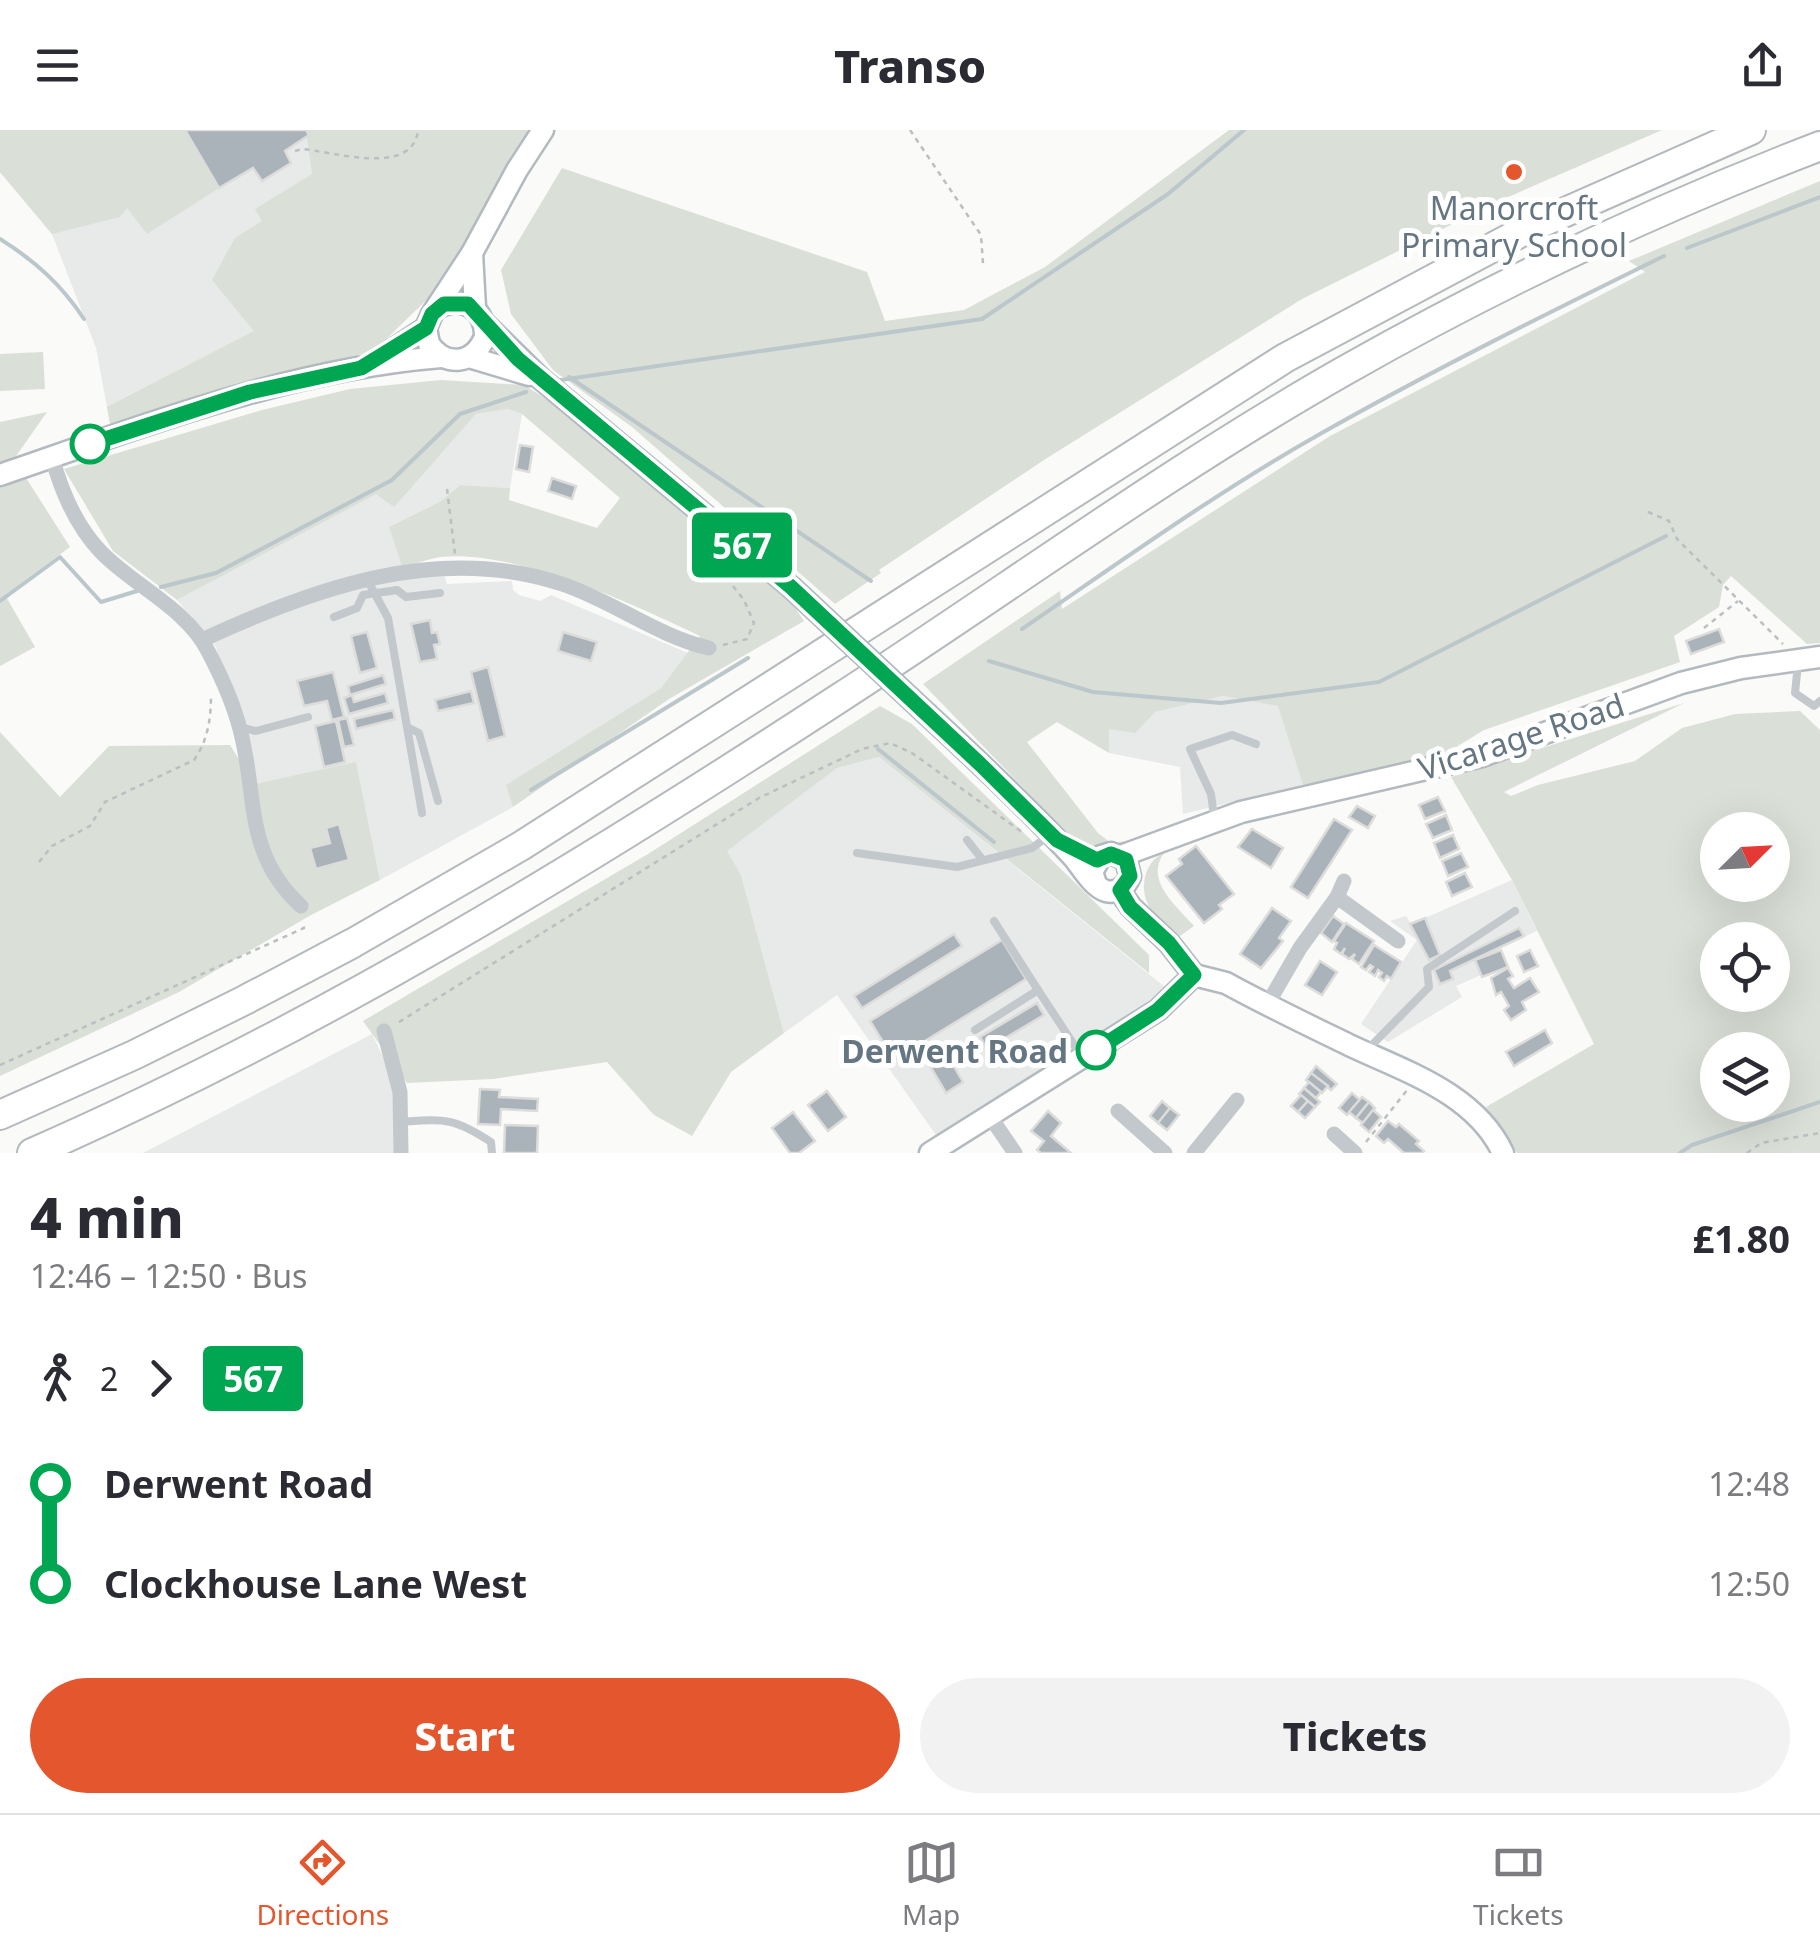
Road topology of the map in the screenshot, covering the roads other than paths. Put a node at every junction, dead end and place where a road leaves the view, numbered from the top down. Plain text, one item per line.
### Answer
1 (543, 130) edge
2 (1751, 130) edge
3 (1820, 146) edge
4 (472, 254) junction
5 (436, 308) junction
6 (480, 316) junction
7 (426, 328) junction
8 (442, 357) junction
9 (470, 357) junction
10 (361, 368) junction
11 (540, 379) junction
12 (52, 457) junction
13 (0, 475) edge
14 (371, 587) junction
15 (440, 592) dead end
16 (334, 617) dead end
17 (202, 640) junction
18 (709, 648) road end
19 (1809, 658) edge
20 (1820, 701) edge
21 (308, 717) dead end
22 (239, 727) junction
23 (409, 728) junction
24 (1256, 744) dead end
25 (438, 801) dead end
26 (422, 813) dead end
27 (1215, 822) junction
28 (1054, 837) junction
29 (967, 840) dead end
30 (857, 853) dead end
31 (982, 860) junction
32 (1097, 860) junction
33 (1126, 863) junction
34 (1344, 881) dead end
35 (1096, 884) junction
36 (1120, 890) junction
37 (1337, 898) junction
38 (301, 906) road end
39 (1515, 911) dead end
40 (994, 921) dead end
41 (1398, 940) dead end
42 (1194, 975) junction
43 (1038, 990) junction
44 (1267, 1005) junction
45 (975, 1030) dead end
46 (384, 1032) road end
47 (1365, 1052) junction
48 (1083, 1058) junction
49 (1238, 1100) dead end
50 (1118, 1111) dead end
51 (0, 1115) edge
52 (990, 1116) junction
53 (400, 1122) junction
54 (1334, 1134) dead end
55 (1353, 1152) edge
56 (32, 1153) edge
57 (401, 1153) edge
58 (492, 1153) edge
59 (930, 1153) edge
60 (1014, 1153) edge
61 (1165, 1153) edge
62 (1194, 1153) edge
63 (1503, 1153) edge

1 - 4 street
2 - 51 highway
3 - 56 highway
4 - 5 street
4 - 6 street
5 - 6 street
5 - 7 street
6 - 9 street
6 - 11 street
7 - 8 street
7 - 10 street
8 - 9 street
8 - 10 street
9 - 11 street
10 - 12 street
11 - 28 street, bridge
12 - 13 street
12 - 17 street
14 - 15 lane
14 - 16 lane
14 - 17 street
14 - 18 street
14 - 23 lane
17 - 22 street
19 - 20 lane
19 - 27 street, Vicarage Road
21 - 22 lane
22 - 38 street
23 - 25 lane
23 - 26 lane
24 - 27 lane
27 - 33 street, Vicarage Road
28 - 31 lane
28 - 32 street
28 - 35 street
29 - 31 lane
30 - 31 lane
32 - 33 street
32 - 35 street
33 - 36 street
34 - 37 street
35 - 36 street
36 - 42 street
37 - 41 street
37 - 44 street
39 - 47 lane
40 - 43 lane
42 - 44 street
42 - 48 street
43 - 45 lane
43 - 48 lane
44 - 47 street
46 - 53 street
47 - 63 street
48 - 52 street
49 - 62 street
50 - 61 street
52 - 59 street
52 - 60 street
53 - 57 street
53 - 58 lane
54 - 55 street

